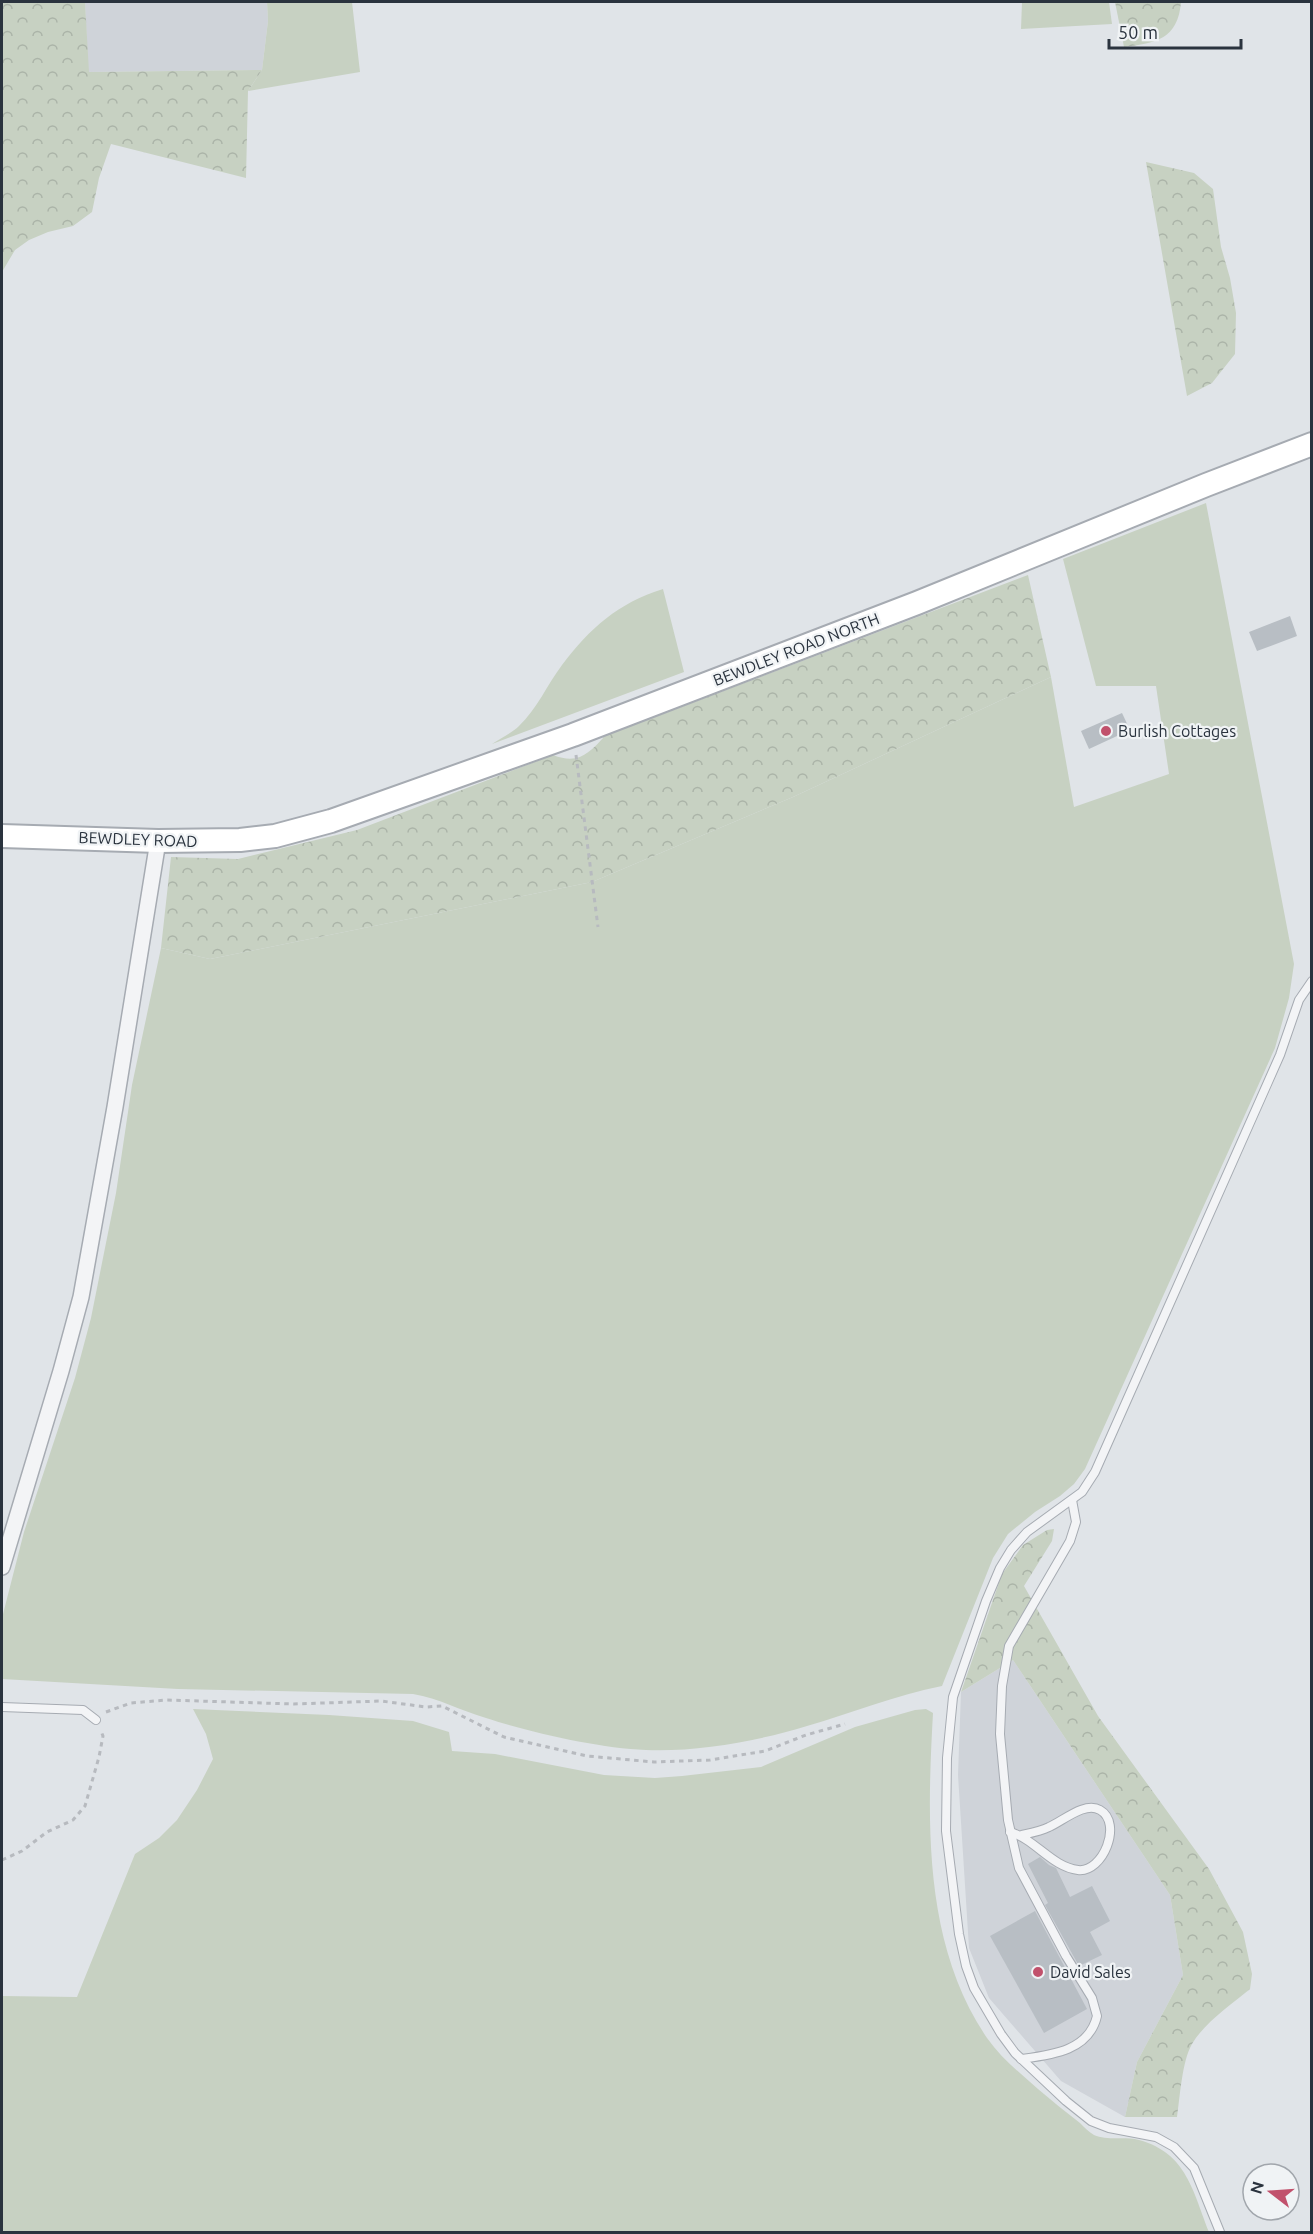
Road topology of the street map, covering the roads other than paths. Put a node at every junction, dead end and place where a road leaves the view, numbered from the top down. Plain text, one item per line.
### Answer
1 (1311, 444) edge
2 (2, 836) edge
3 (275, 836) joint
4 (158, 841) junction
5 (1311, 981) edge
6 (1072, 1500) junction
7 (2, 1567) edge
8 (2, 1707) edge
9 (96, 1720) road end
10 (1010, 1832) junction
11 (1022, 1835) junction
12 (1021, 2059) junction
13 (1220, 2232) edge

1 - 3 main road, BEWDLEY ROAD NORTH
2 - 4 main road, BEWDLEY ROAD
3 - 4 main road, BEWDLEY ROAD
4 - 7 street
5 - 6 lane
6 - 10 lane
6 - 12 lane
8 - 9 lane
10 - 11 lane
10 - 12 lane
11 - 11 lane
12 - 13 lane

